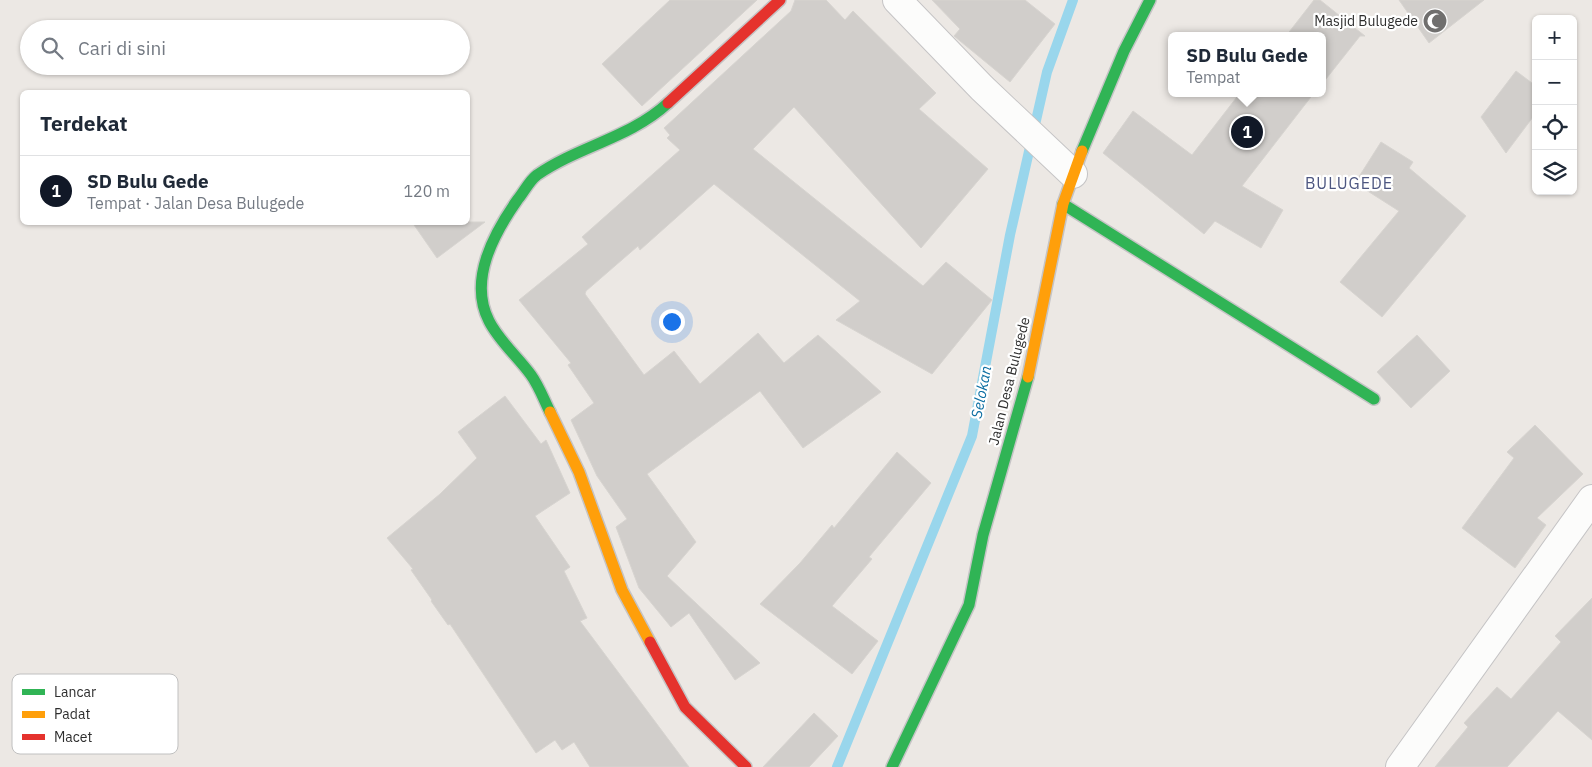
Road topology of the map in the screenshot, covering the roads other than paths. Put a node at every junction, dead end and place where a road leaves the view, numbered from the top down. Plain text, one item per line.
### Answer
1 (780, 0) edge
2 (897, 0) edge
3 (1150, 0) edge
4 (1073, 174) junction
5 (1063, 204) junction
6 (1374, 399) dead end
7 (1592, 499) edge
8 (746, 767) edge
9 (892, 767) edge
10 (1400, 767) edge

1 - 8 street
2 - 4 street
3 - 4 street, Jalan Desa Bulugede
4 - 5 street, Jalan Desa Bulugede
5 - 6 street
5 - 9 street, Jalan Desa Bulugede
7 - 10 street

